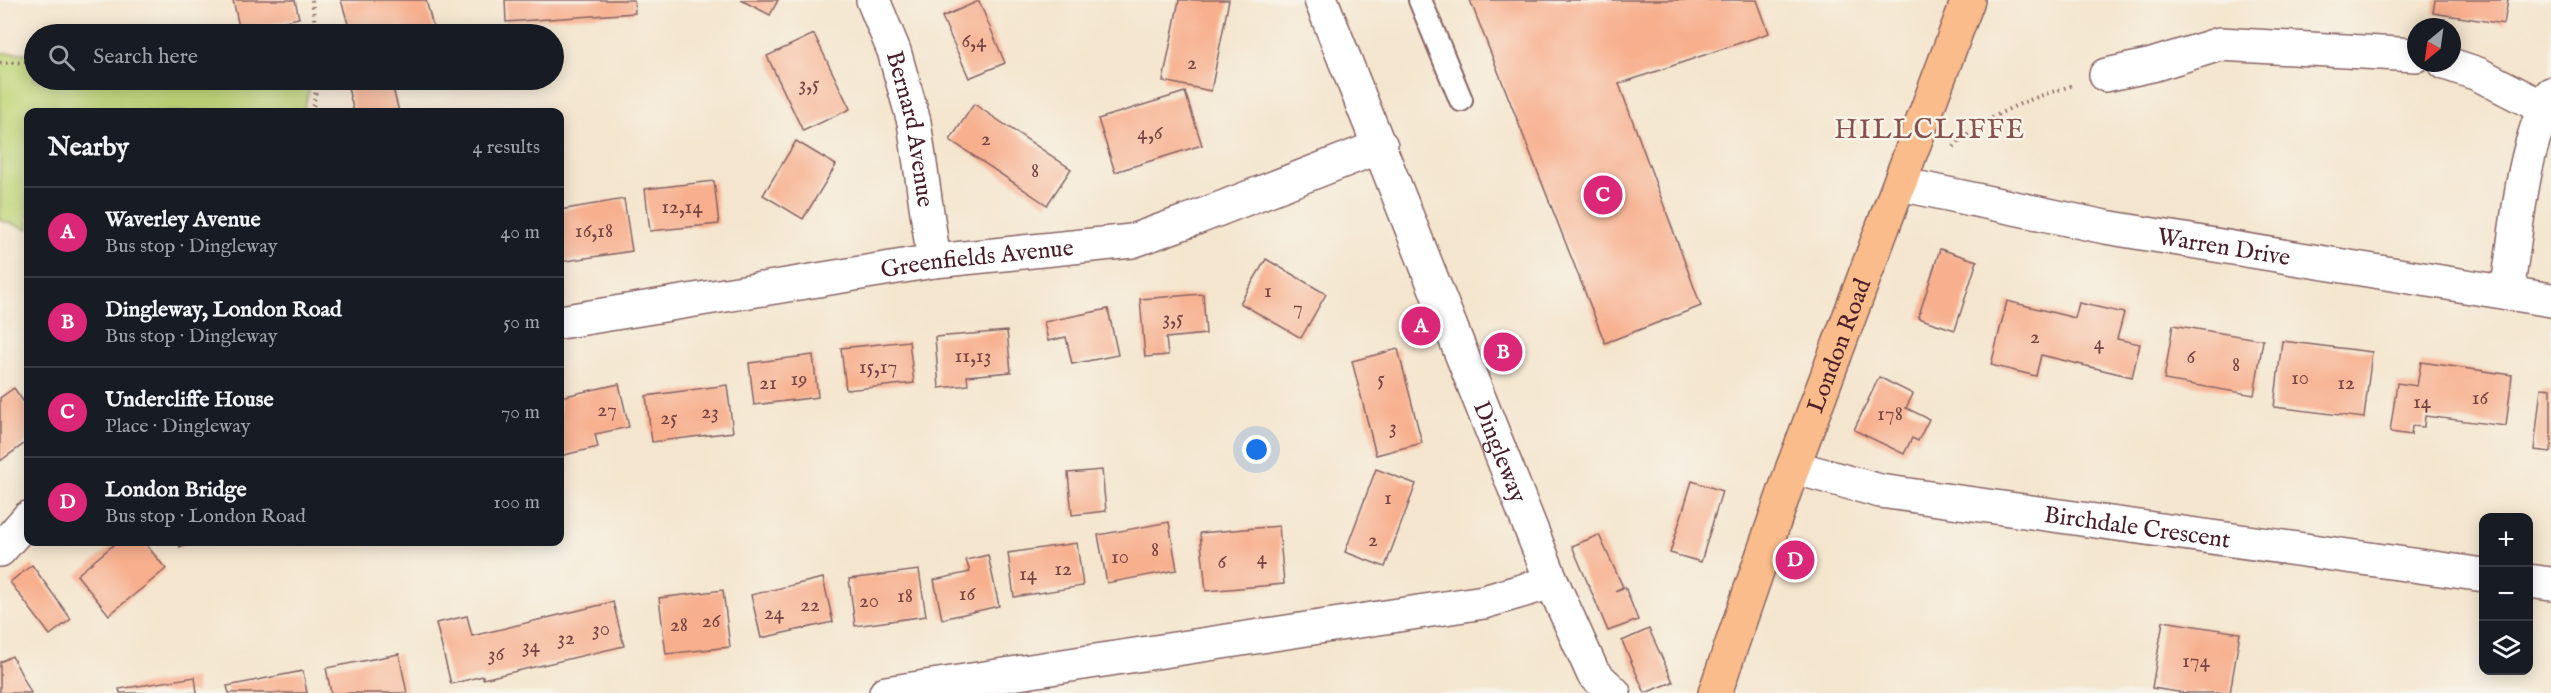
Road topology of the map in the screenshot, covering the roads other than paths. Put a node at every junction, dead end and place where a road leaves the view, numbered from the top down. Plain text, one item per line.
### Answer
1 (873, 0) edge
2 (1321, 0) edge
3 (1420, 0) edge
4 (1968, 0) edge
5 (2407, 55) edge
6 (2461, 68) edge
7 (2106, 75) road end
8 (1461, 100) dead end
9 (2548, 101) edge
10 (1381, 146) junction
11 (1900, 184) junction
12 (934, 261) junction
13 (2507, 293) junction
14 (2551, 300) edge
15 (564, 321) edge
16 (1793, 467) junction
17 (24, 523) edge
18 (0, 550) edge
19 (2479, 574) edge
20 (1552, 582) junction
21 (2533, 582) edge
22 (2551, 584) edge
23 (886, 693) edge
24 (1614, 693) edge
25 (1715, 693) edge

1 - 12 street, Bernard Avenue
2 - 10 street, Dingleway
3 - 8 lane
4 - 11 highway, London Road
5 - 7 street
6 - 9 street
9 - 13 street
10 - 12 street, Greenfields Avenue
10 - 20 street, Dingleway
11 - 13 street, Warren Drive
11 - 16 highway, London Road
12 - 15 street, Greenfields Avenue
13 - 14 street, Warren Drive
16 - 19 street, Birchdale Crescent
16 - 25 highway, London Road
17 - 18 street
20 - 23 street
20 - 24 street, Dingleway
21 - 22 street

